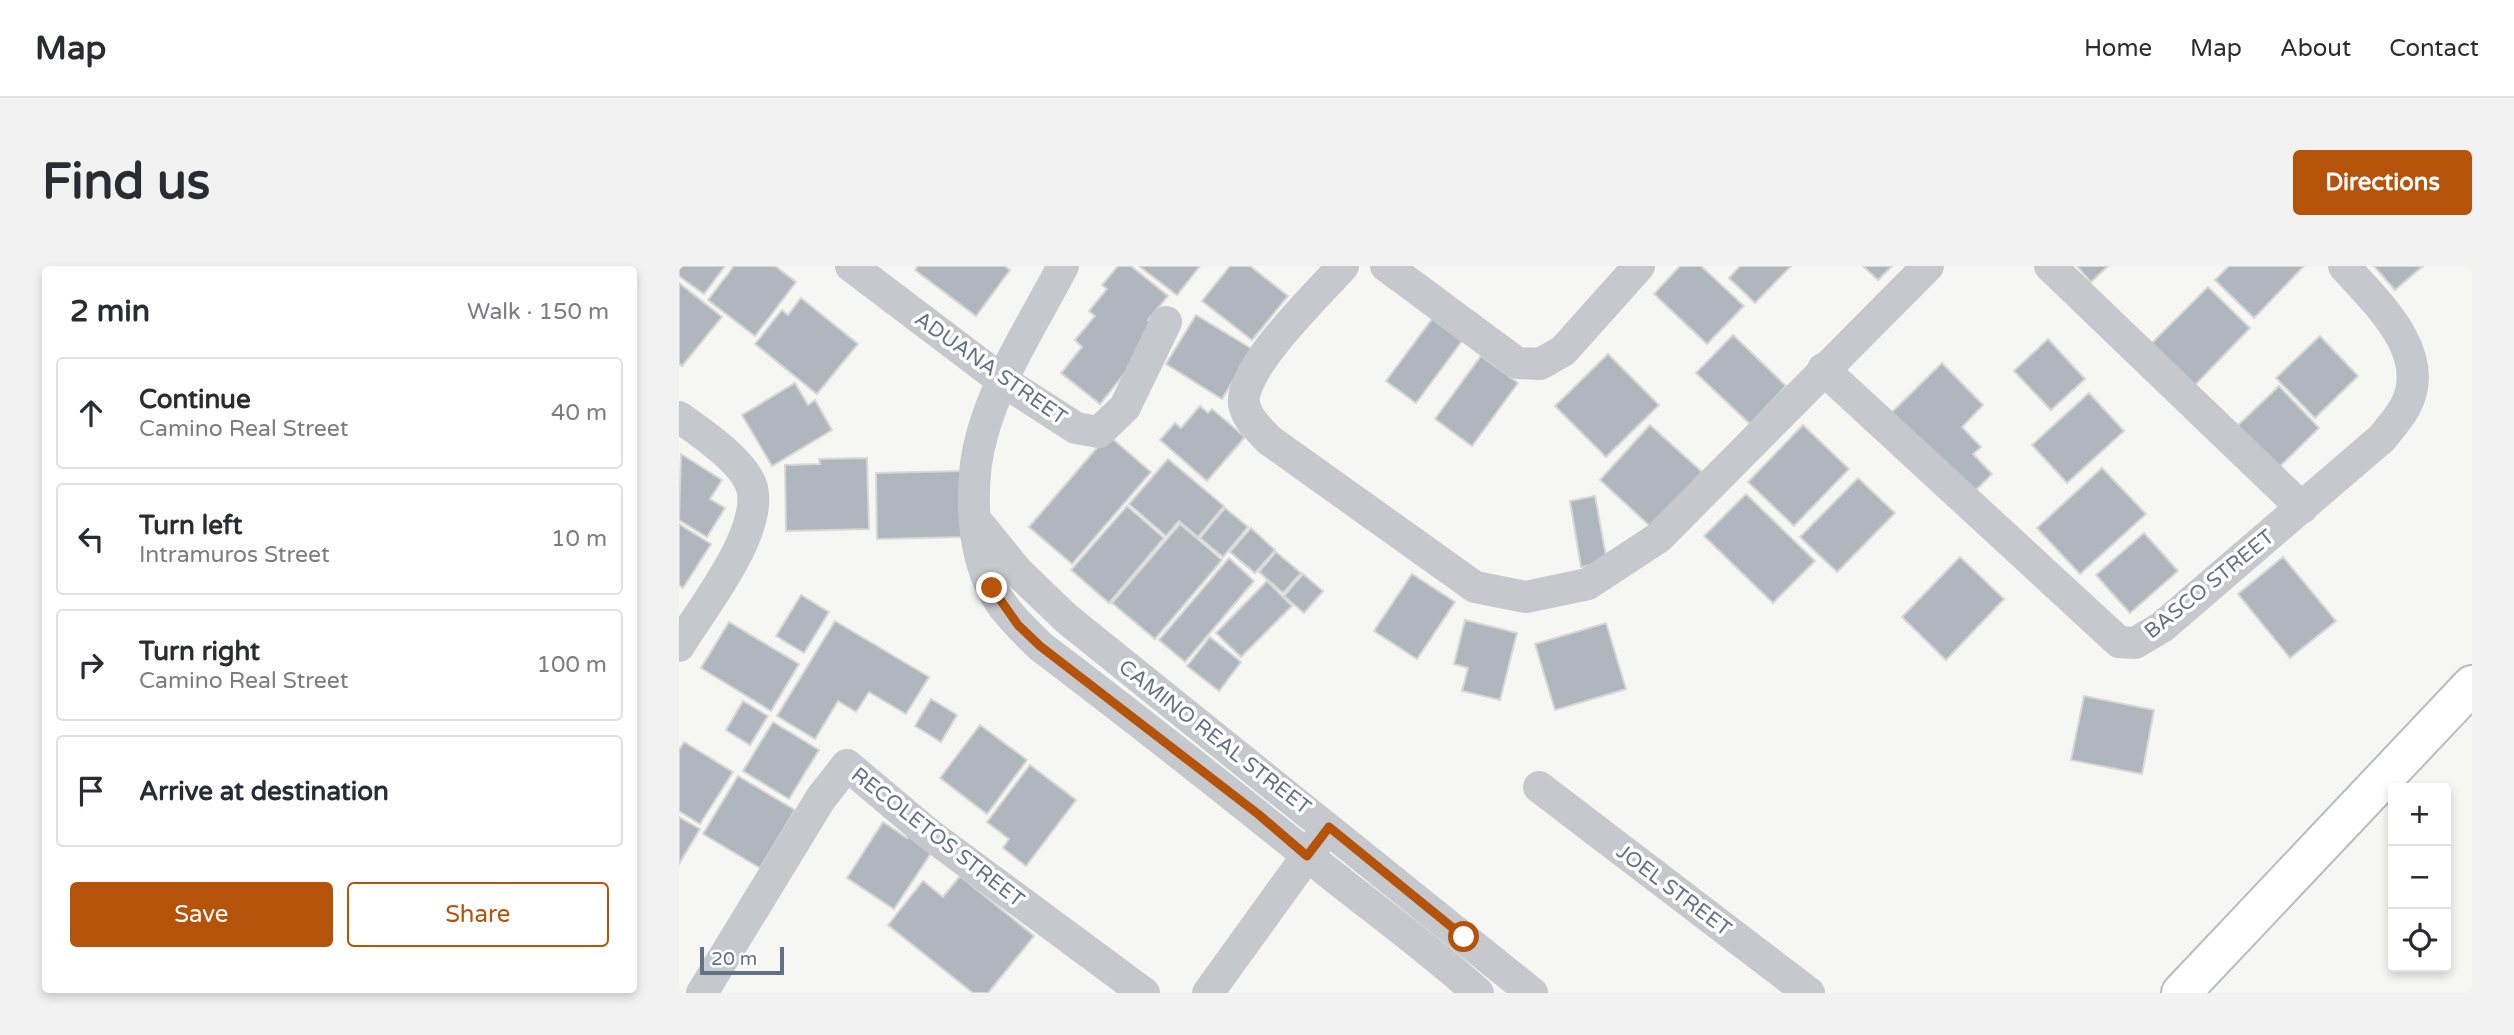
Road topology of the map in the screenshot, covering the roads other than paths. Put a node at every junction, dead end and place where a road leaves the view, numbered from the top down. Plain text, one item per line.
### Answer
1 (851, 266) edge
2 (1063, 266) edge
3 (1343, 266) edge
4 (1386, 266) edge
5 (1639, 266) edge
6 (1928, 266) edge
7 (2050, 266) edge
8 (2344, 266) edge
9 (1166, 322) dead end
10 (1823, 369) junction
11 (1003, 381) junction
12 (679, 417) edge
13 (2301, 508) junction
14 (977, 520) junction
15 (679, 646) edge
16 (2472, 685) edge
17 (1539, 787) dead end
18 (1329, 827) junction
19 (1307, 856) junction
20 (702, 993) edge
21 (1144, 993) edge
22 (1208, 993) edge
23 (1478, 993) edge
24 (1532, 993) edge
25 (1809, 993) edge
26 (2181, 993) edge

1 - 11 street, ADUANA STREET
2 - 11 street, CAMINO REAL STREET
3 - 10 street
4 - 5 street
6 - 10 street
7 - 13 street
8 - 13 street, BASCO STREET
9 - 11 street, ADUANA STREET
10 - 13 street, BASCO STREET
11 - 14 street, CAMINO REAL STREET
12 - 15 street
14 - 18 street, CAMINO REAL STREET
14 - 19 street, CAMINO REAL STREET
16 - 26 main road
17 - 25 street, JOEL STREET
18 - 19 street
18 - 24 street, CAMINO REAL STREET
19 - 22 street
19 - 23 street, CAMINO REAL STREET
20 - 21 street, RECOLETOS STREET

